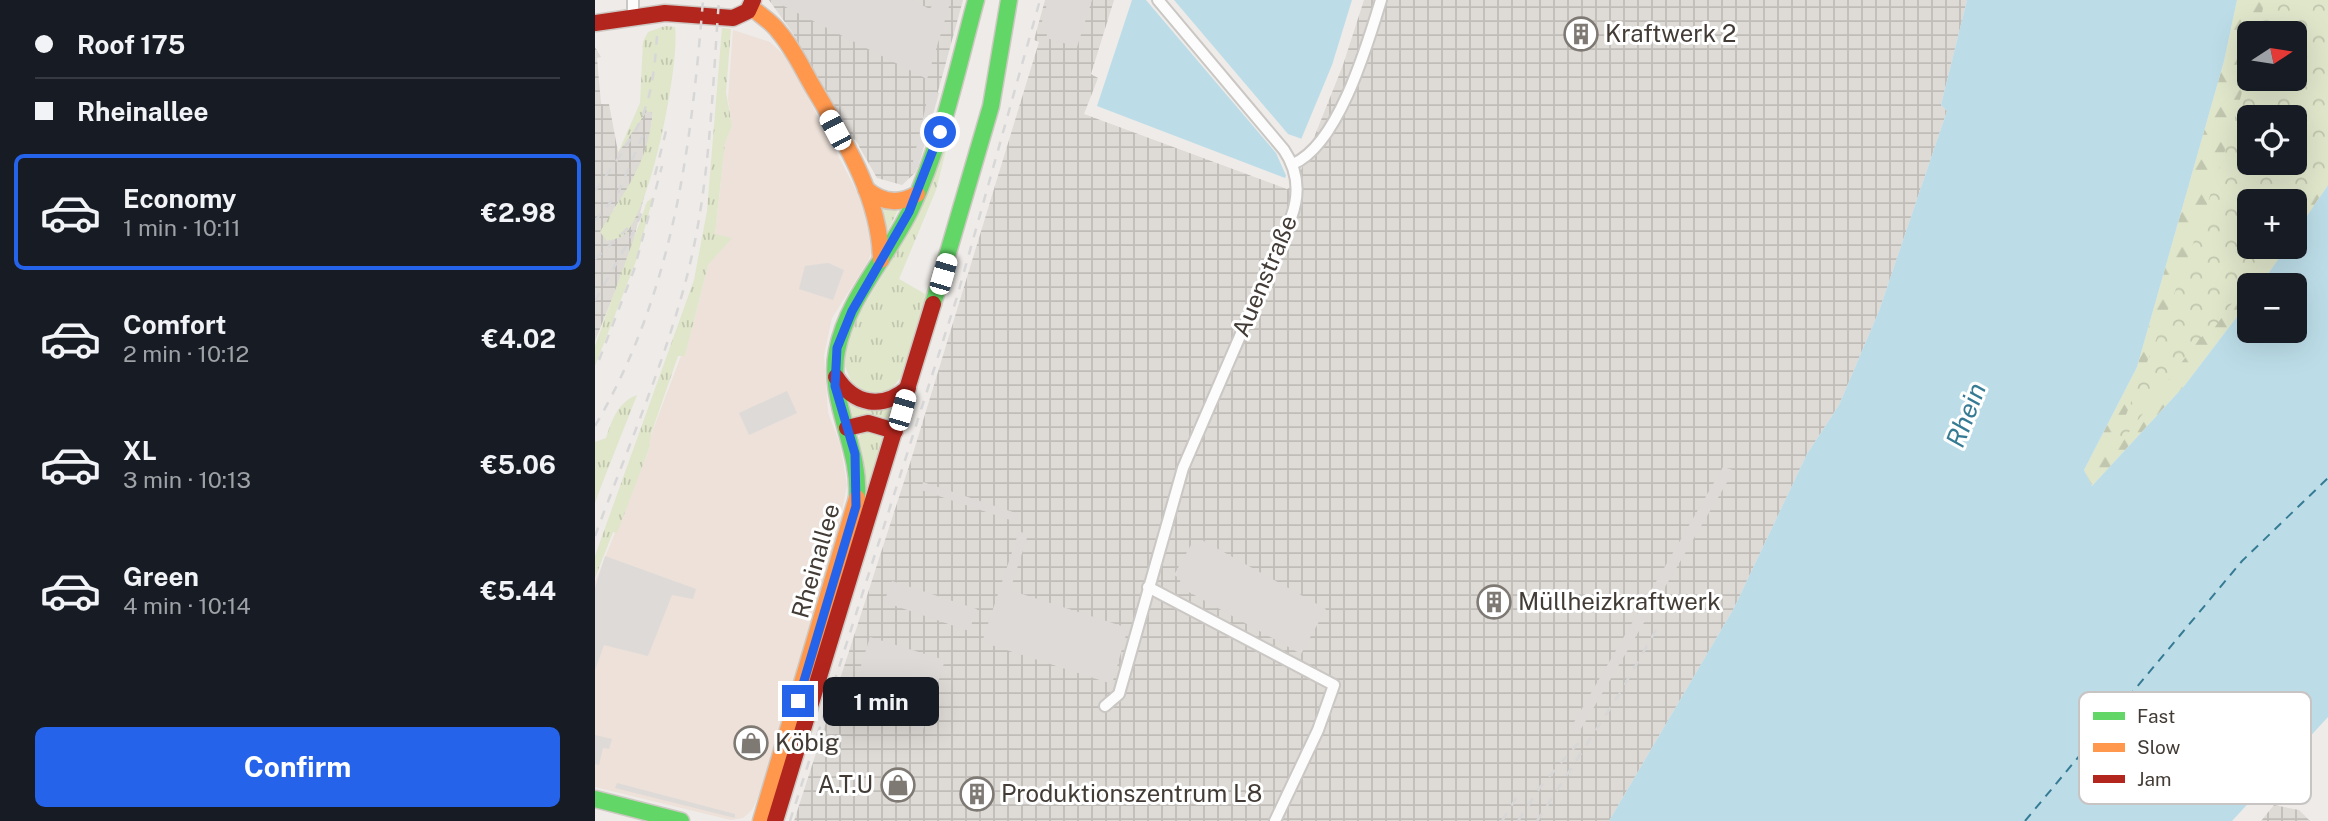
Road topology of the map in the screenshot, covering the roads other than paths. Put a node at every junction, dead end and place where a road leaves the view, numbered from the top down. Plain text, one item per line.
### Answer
1 (633, 0) edge
2 (976, 0) edge
3 (1009, 0) edge
4 (1158, 0) edge
5 (1381, 0) edge
6 (752, 3) edge
7 (633, 18) junction
8 (595, 23) edge
9 (1293, 164) junction
10 (865, 188) junction
11 (917, 194) junction
12 (880, 267) junction
13 (835, 372) junction
14 (908, 388) junction
15 (847, 428) junction
16 (895, 431) junction
17 (1148, 587) junction
18 (1105, 706) dead end
19 (595, 799) edge
20 (763, 819) edge
21 (681, 821) edge
22 (1275, 821) edge

1 - 7 street
2 - 11 main road, Rheinallee
3 - 14 main road, Rheinallee
4 - 9 street
5 - 9 street
6 - 7 main road
6 - 10 main road
7 - 8 main road
9 - 17 street, Auenstraße
10 - 11 main road
10 - 12 main road
11 - 12 main road, Rheinallee
12 - 13 main road, Rheinallee
13 - 14 main road
13 - 15 main road, Rheinallee
14 - 16 main road, Rheinallee
15 - 16 main road
15 - 20 main road, Rheinallee
16 - 20 main road, Rheinallee
17 - 18 street, Auenstraße
17 - 22 street
19 - 21 main road

